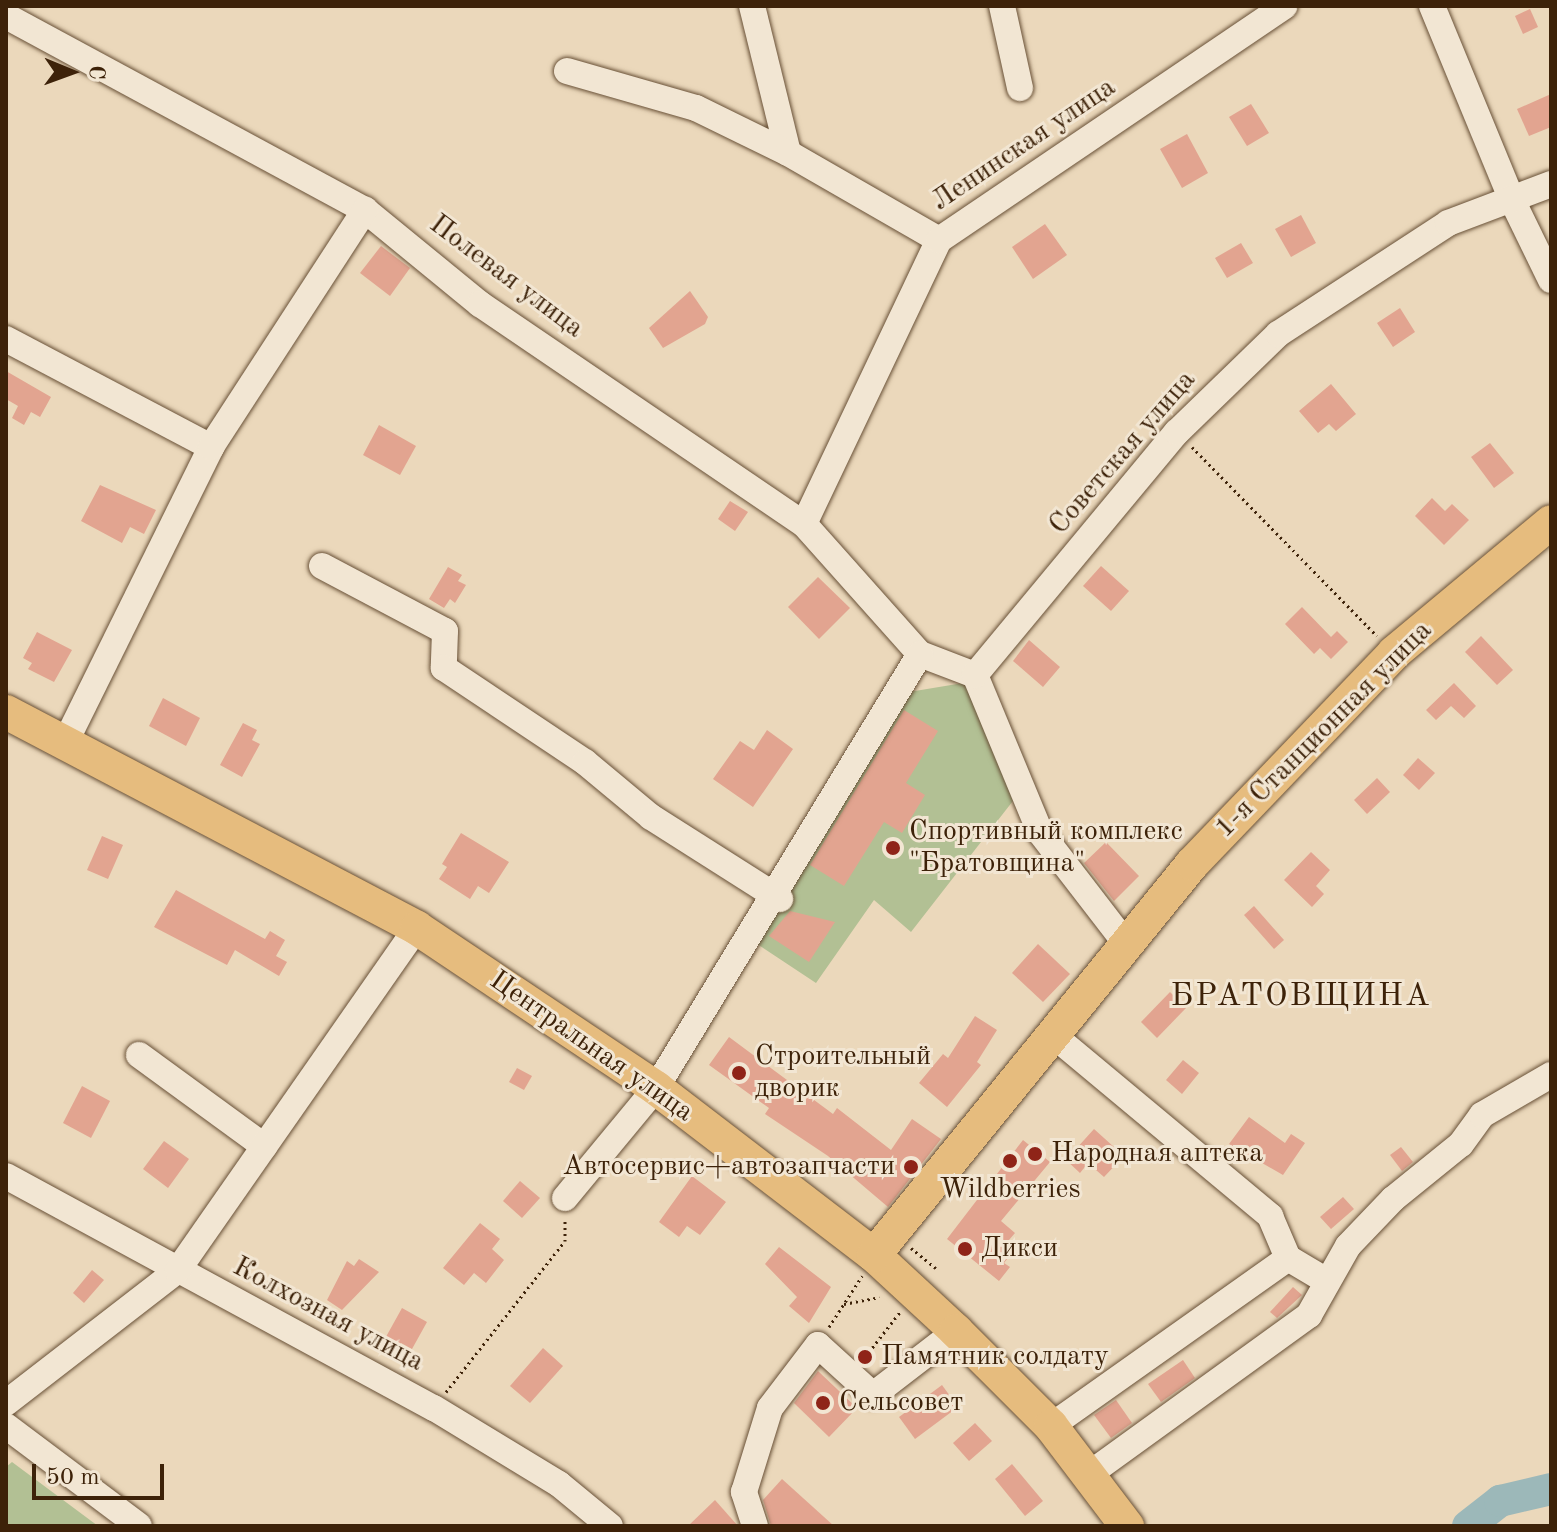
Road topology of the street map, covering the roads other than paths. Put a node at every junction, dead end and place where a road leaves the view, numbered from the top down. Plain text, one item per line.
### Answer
1 (752, 6) edge
2 (1002, 6) edge
3 (1284, 6) edge
4 (1432, 6) edge
5 (6, 16) edge
6 (567, 71) dead end
7 (1020, 88) dead end
8 (788, 153) junction
9 (1551, 184) edge
10 (1512, 200) junction
11 (365, 210) junction
12 (939, 240) junction
13 (1551, 280) edge
14 (6, 339) edge
15 (211, 447) junction
16 (1551, 522) edge
17 (804, 524) junction
18 (322, 566) dead end
19 (920, 654) junction
20 (975, 675) junction
21 (6, 712) edge
22 (65, 743) junction
23 (777, 898) junction
24 (417, 928) junction
25 (1127, 945) junction
26 (1053, 1035) junction
27 (139, 1055) dead end
28 (1551, 1075) edge
29 (656, 1088) junction
30 (264, 1146) junction
31 (6, 1176) edge
32 (565, 1198) road end
33 (877, 1254) junction
34 (1288, 1258) junction
35 (178, 1270) junction
36 (1325, 1280) junction
37 (956, 1331) junction
38 (6, 1403) edge
39 (6, 1426) edge
40 (1051, 1426) junction
41 (1088, 1475) junction
42 (139, 1526) edge
43 (610, 1526) edge
44 (755, 1526) edge
45 (1127, 1526) edge

1 - 8 street
2 - 7 street
3 - 12 street, Ленинская улица
4 - 10 street
5 - 11 street, Полевая улица
6 - 8 street
8 - 12 street
9 - 10 street, Советская улица
10 - 13 street
10 - 20 street, Советская улица
11 - 15 street
11 - 17 street, Полевая улица
12 - 17 street, Ленинская улица
14 - 15 street
15 - 22 street
16 - 25 main road, 1-я Станционная улица
17 - 19 street, Полевая улица
18 - 23 street
19 - 20 street
19 - 23 street
20 - 25 street
21 - 22 main road, Центральная улица
22 - 24 main road, Центральная улица
23 - 29 street
24 - 29 main road, Центральная улица
24 - 30 street
25 - 26 main road, 1-я Станционная улица
26 - 33 main road, 1-я Станционная улица
26 - 34 street
27 - 30 street
28 - 36 street
29 - 32 street
29 - 33 main road, Центральная улица
30 - 35 street
31 - 35 street, Колхозная улица
33 - 37 main road, Центральная улица
34 - 36 street
34 - 40 street
35 - 38 street
35 - 43 street, Колхозная улица
36 - 41 street
37 - 40 main road, Центральная улица
37 - 44 street
39 - 42 street
40 - 41 main road, Центральная улица
41 - 45 main road, Центральная улица

